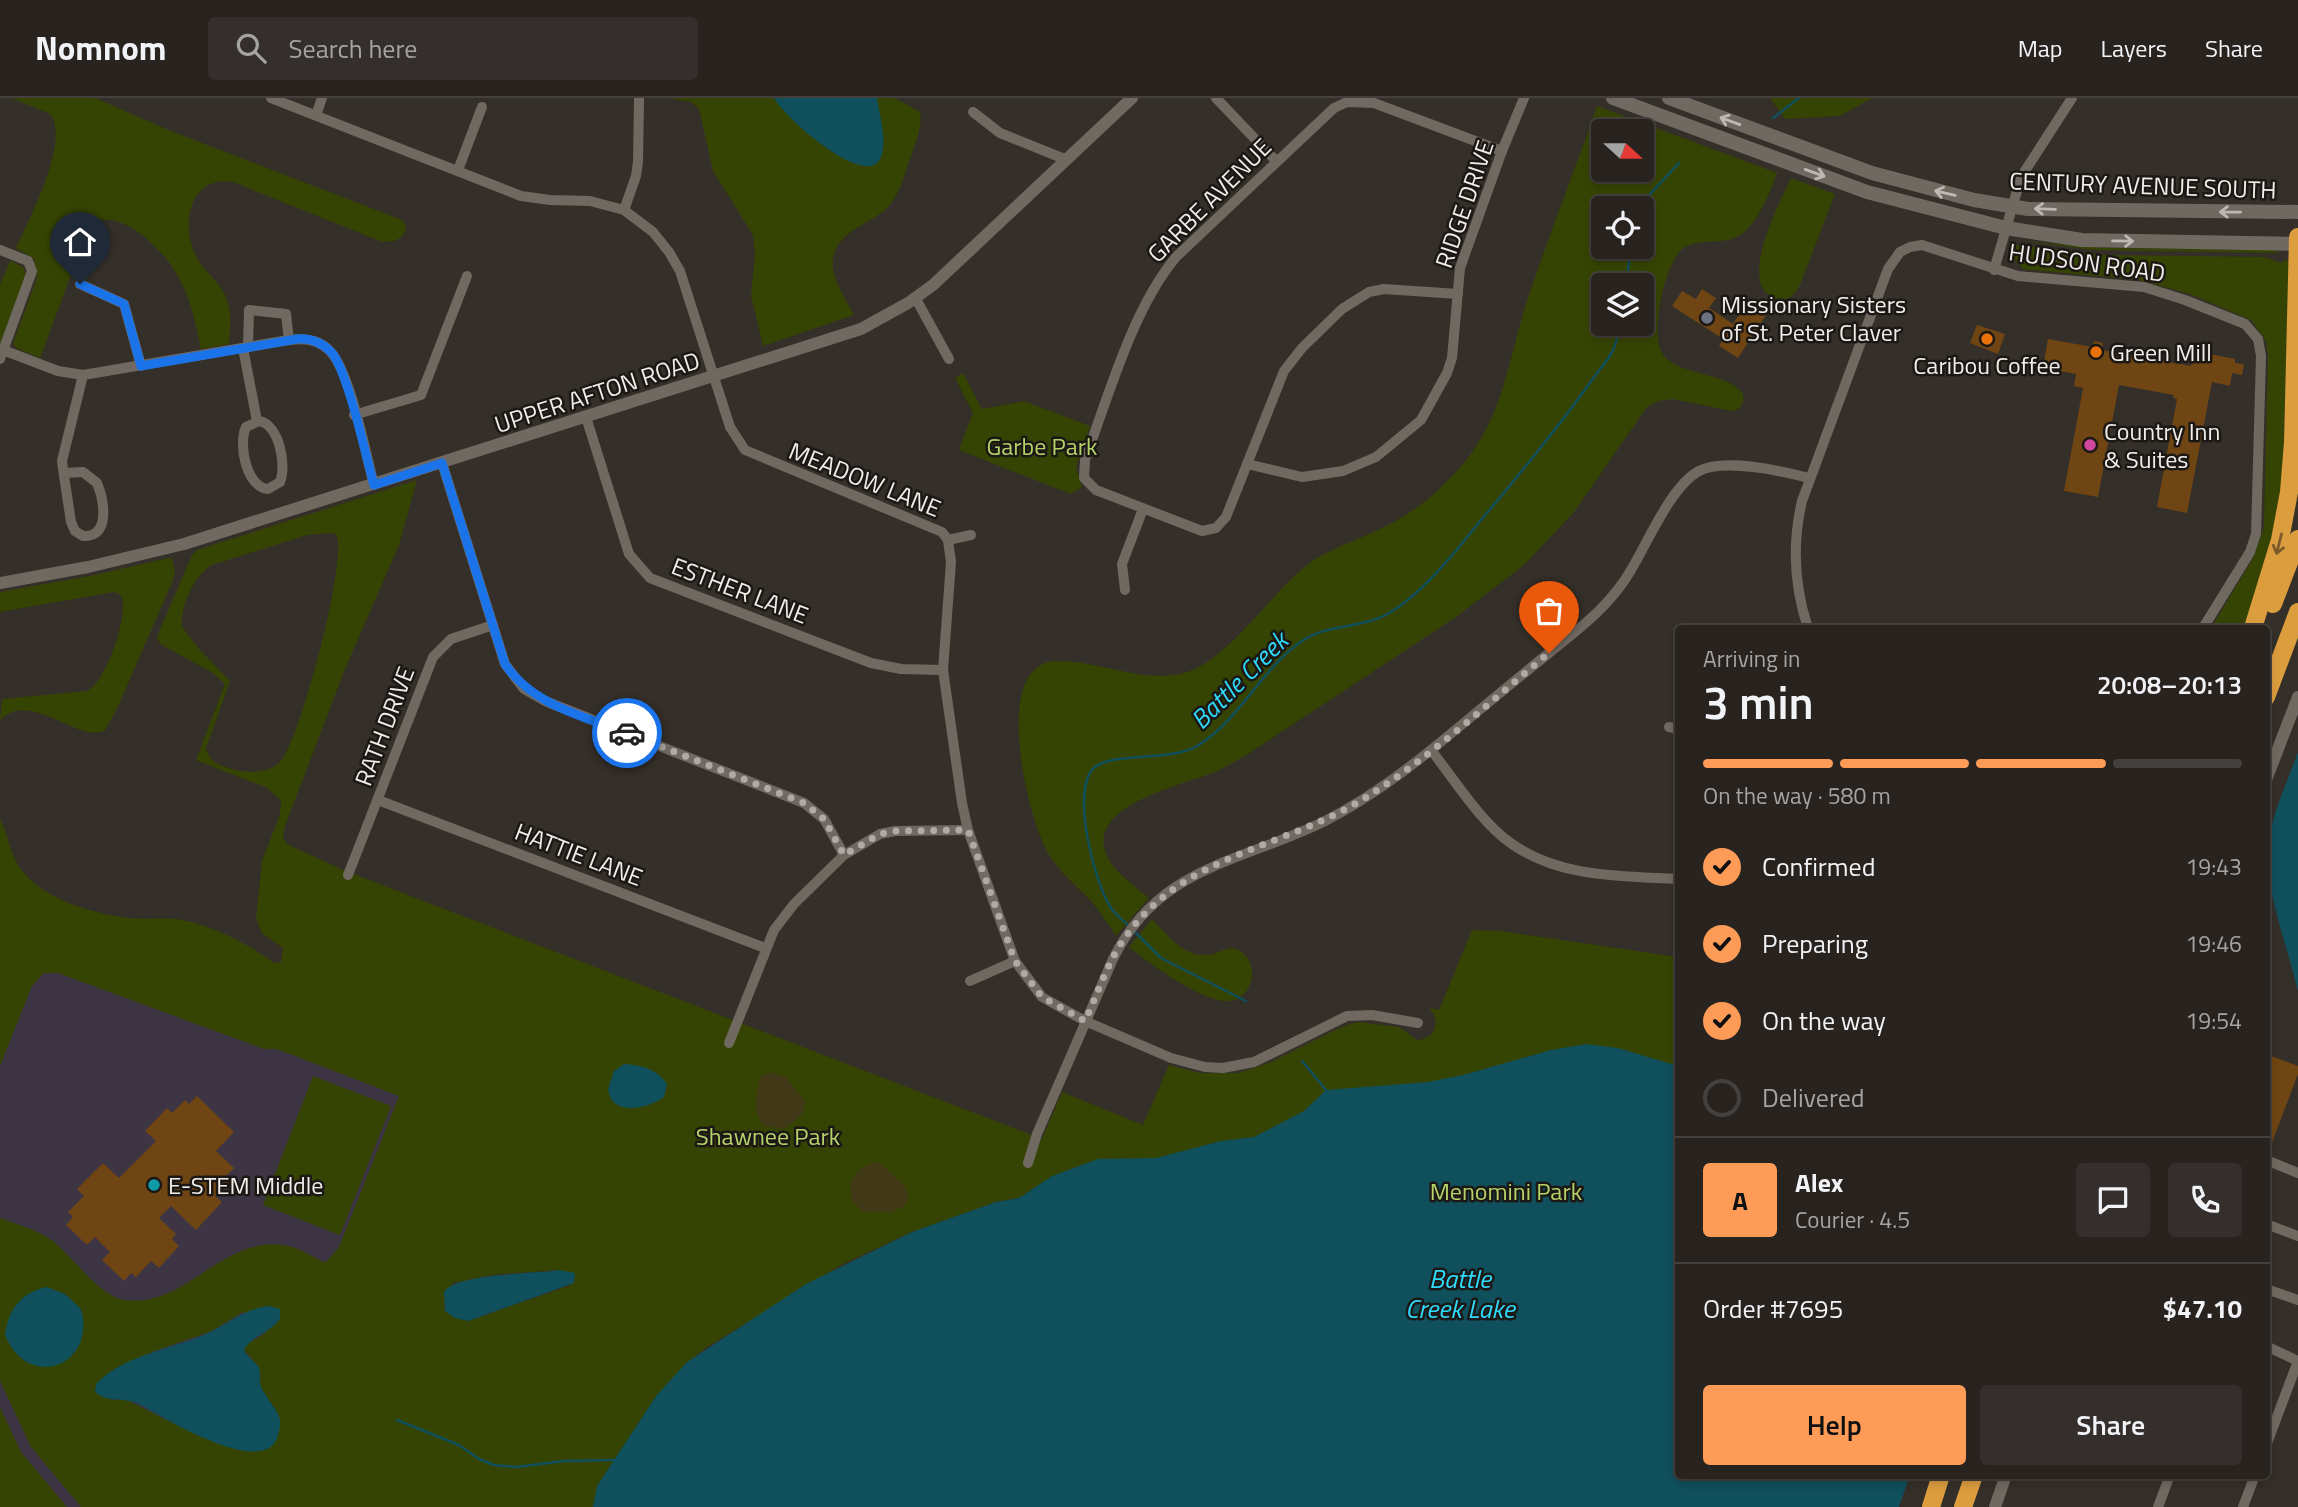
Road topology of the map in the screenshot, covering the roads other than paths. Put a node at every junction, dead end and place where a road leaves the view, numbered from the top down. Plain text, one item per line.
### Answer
1 (271, 98) edge
2 (322, 98) edge
3 (639, 98) edge
4 (1132, 98) edge
5 (1216, 98) edge
6 (1524, 98) edge
7 (1614, 98) edge
8 (1669, 98) edge
9 (2072, 98) edge
10 (482, 107) dead end
11 (973, 112) dead end
12 (316, 115) junction
13 (1502, 151) junction
14 (1067, 160) junction
15 (1276, 161) junction
16 (458, 170) junction
17 (2012, 206) junction
18 (624, 210) junction
19 (2298, 212) edge
20 (2007, 228) junction
21 (2298, 237) edge
22 (2298, 244) edge
23 (0, 250) edge
24 (1994, 270) junction
25 (467, 276) dead end
26 (80, 284) dead end
27 (1458, 294) junction
28 (916, 299) junction
29 (289, 340) junction
30 (245, 347) junction
31 (2, 354) edge
32 (949, 359) dead end
33 (141, 366) junction
34 (83, 375) junction
35 (714, 377) junction
36 (354, 415) junction
37 (586, 417) junction
38 (257, 421) junction
39 (442, 463) junction
40 (1247, 464) junction
41 (64, 473) junction
42 (1809, 478) junction
43 (374, 485) junction
44 (1143, 509) junction
45 (971, 535) dead end
46 (2298, 539) edge
47 (948, 540) junction
48 (0, 583) edge
49 (1125, 590) dead end
50 (2298, 612) edge
51 (492, 625) junction
52 (1807, 625) edge
53 (2205, 625) edge
54 (2254, 625) edge
55 (2265, 625) edge
56 (2298, 635) edge
57 (943, 670) junction
58 (2270, 686) edge
59 (2270, 697) edge
60 (2298, 697) edge
61 (1431, 750) junction
62 (2270, 770) edge
63 (378, 800) junction
64 (968, 830) junction
65 (844, 855) junction
66 (348, 875) dead end
67 (1675, 880) edge
68 (765, 948) junction
69 (1015, 961) junction
70 (970, 981) dead end
71 (1085, 1021) junction
72 (1418, 1023) dead end
73 (729, 1043) dead end
74 (2270, 1162) edge
75 (1028, 1163) dead end
76 (2298, 1173) edge
77 (2270, 1226) edge
78 (2298, 1236) edge
79 (2270, 1290) edge
80 (2298, 1300) edge
81 (2270, 1348) edge
82 (2298, 1361) edge
83 (2270, 1435) edge
84 (1940, 1479) edge
85 (1973, 1479) edge
86 (2005, 1479) edge
87 (2168, 1479) edge
88 (2254, 1479) edge
89 (1931, 1507) edge
90 (1963, 1507) edge
91 (1996, 1507) edge
92 (2158, 1507) edge
93 (2243, 1507) edge

1 - 12 street, MEADOW LANE
2 - 12 street
3 - 18 street
4 - 14 street, UPPER AFTON ROAD
5 - 15 street
6 - 13 street, RIDGE DRIVE
7 -> 20 main road, CENTURY AVENUE SOUTH
17 -> 8 main road, CENTURY AVENUE SOUTH
9 - 17 street, HUDSON ROAD
10 - 16 street
11 - 14 street
12 - 16 street, MEADOW LANE
13 - 15 street, GARBE AVENUE
13 - 27 street, RIDGE DRIVE
14 - 28 street, UPPER AFTON ROAD
15 - 44 street, GARBE AVENUE
16 - 18 street, MEADOW LANE
19 -> 17 main road, CENTURY AVENUE SOUTH
17 - 20 street, HUDSON ROAD
18 - 35 street, MEADOW LANE
20 -> 22 main road, CENTURY AVENUE SOUTH
20 - 24 street, HUDSON ROAD
21 - 22 highway
22 -> 54 highway
23 - 31 street
24 - 42 street
24 - 53 street, HUDSON ROAD
25 - 36 street
26 - 33 street
27 - 40 street
27 - 40 street, RIDGE DRIVE
28 - 32 street
28 - 35 street, UPPER AFTON ROAD
29 - 30 street
29 - 30 street
29 - 36 street
30 - 33 street
30 - 38 street
31 - 34 street
33 - 34 street
34 - 41 street
35 - 37 street, UPPER AFTON ROAD
35 - 47 street, MEADOW LANE
36 - 43 street
37 - 39 street, UPPER AFTON ROAD
37 - 57 street, ESTHER LANE
38 - 38 street
39 - 43 street, UPPER AFTON ROAD
39 - 51 street
40 - 44 street, GARBE AVENUE
41 - 41 street
42 - 52 street
42 - 61 street
43 - 48 street, UPPER AFTON ROAD
44 - 49 street
45 - 47 street
46 - 55 highway
47 - 57 street, MEADOW LANE
50 - 58 highway
51 - 63 street, RATH DRIVE
51 - 65 street
56 - 59 highway
57 - 64 street, MEADOW LANE
60 - 62 street
61 - 67 street
61 - 71 street
63 - 66 street, RATH DRIVE
63 - 68 street, HATTIE LANE
64 - 65 street
64 - 69 street, MEADOW LANE
65 - 68 street
68 - 73 street
69 - 70 street
69 - 71 street, MEADOW LANE
71 - 72 street, MEADOW LANE
71 - 75 street
74 - 76 street
77 - 78 street
79 - 80 street
81 - 82 street
82 - 83 street
84 - 89 highway
85 - 90 highway
86 - 91 street
87 - 92 street
88 - 93 street

